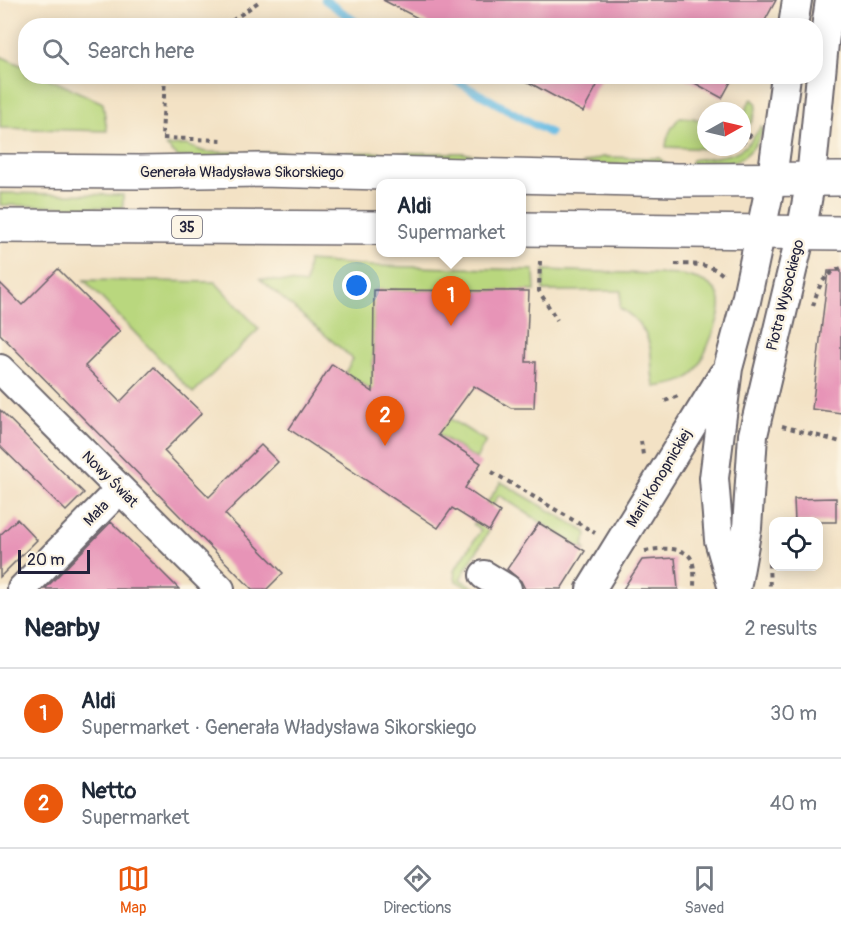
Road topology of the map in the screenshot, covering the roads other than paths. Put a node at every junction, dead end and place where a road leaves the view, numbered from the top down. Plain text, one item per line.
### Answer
1 (798, 0) edge
2 (830, 0) edge
3 (795, 18) edge
4 (785, 84) edge
5 (0, 171) edge
6 (772, 178) junction
7 (826, 179) edge
8 (0, 226) edge
9 (376, 228) edge
10 (526, 229) edge
11 (761, 231) junction
12 (801, 233) junction
13 (841, 233) edge
14 (728, 368) junction
15 (0, 369) edge
16 (120, 489) junction
17 (22, 589) edge
18 (220, 589) edge
19 (591, 589) edge
20 (735, 589) edge

1 - 3 street
2 - 7 street, Piotra Wysockiego
4 - 6 street, Piotra Wysockiego
5 - 6 main road, Generała Władysława Sikorskiego
6 - 7 main road, Generała Władysława Sikorskiego
6 - 11 street, Piotra Wysockiego
7 - 12 street, Piotra Wysockiego
8 - 9 main road, 35
10 - 11 main road
11 - 12 main road
11 - 14 street, Piotra Wysockiego
12 - 13 main road
12 - 20 street, Piotra Wysockiego
14 - 19 street, Marii Konopnickiej
14 - 20 street, Piotra Wysockiego
15 - 16 street, Nowy Świat
16 - 17 street, Mała
16 - 18 street, Nowy Świat

